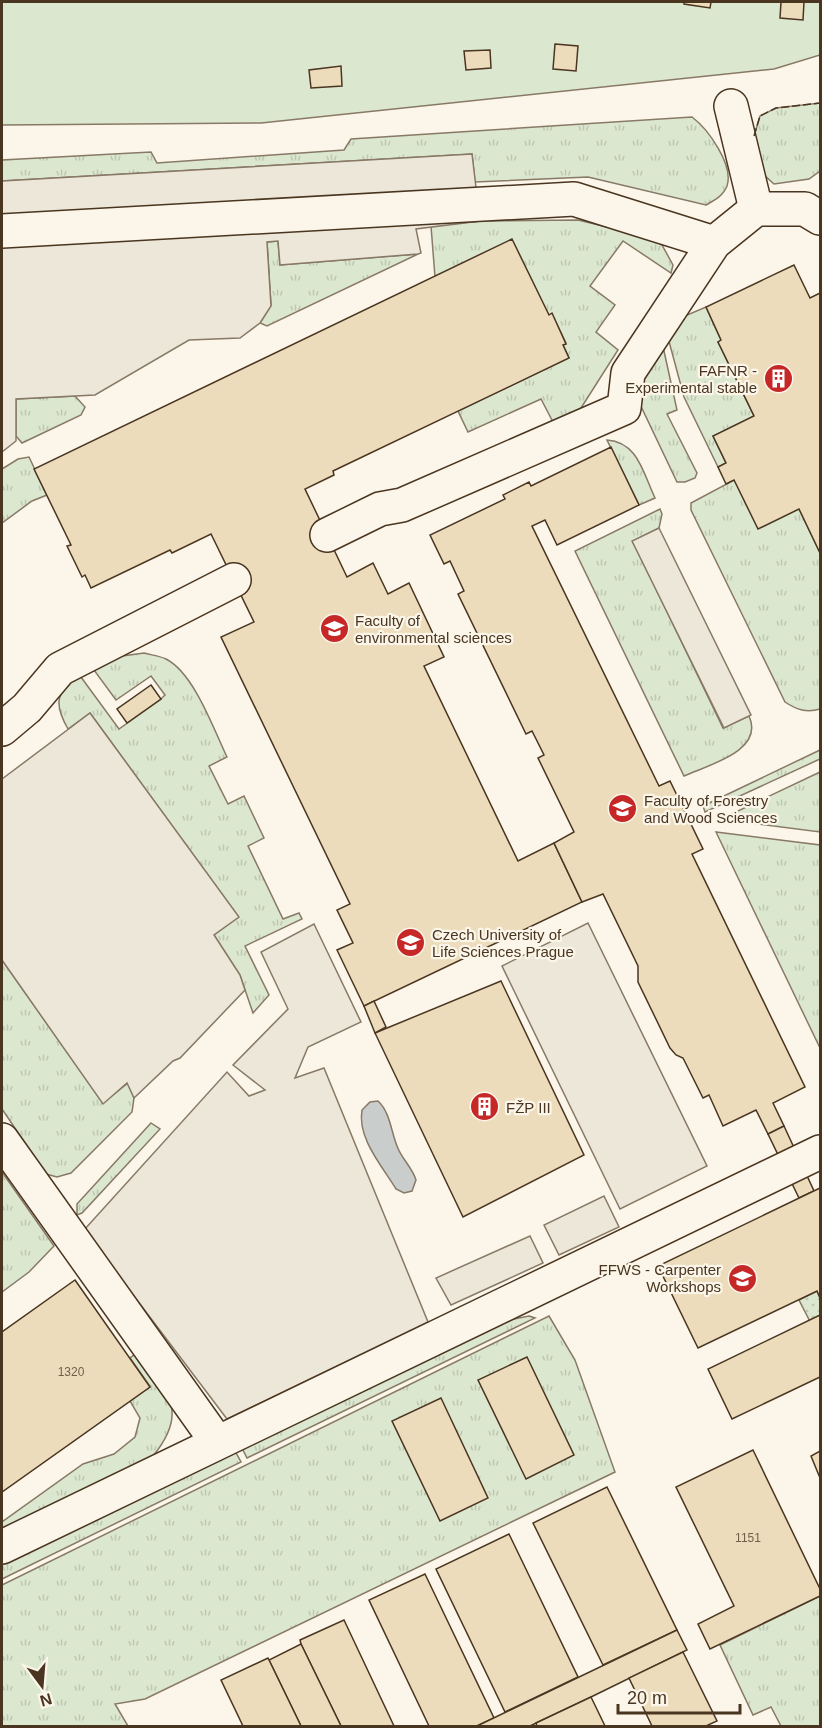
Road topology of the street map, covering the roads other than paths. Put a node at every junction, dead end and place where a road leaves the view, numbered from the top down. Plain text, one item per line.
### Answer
1 (731, 106) dead end
2 (756, 209) junction
3 (820, 218) edge
4 (2, 231) edge
5 (714, 243) junction
6 (327, 535) dead end
7 (234, 580) dead end
8 (2, 729) edge
9 (2, 1140) edge
10 (820, 1152) edge
11 (217, 1442) junction
12 (2, 1547) edge

1 - 2 street
2 - 3 street
2 - 5 street
4 - 5 street
5 - 6 street
7 - 8 street
9 - 11 street
10 - 11 street
11 - 12 street

